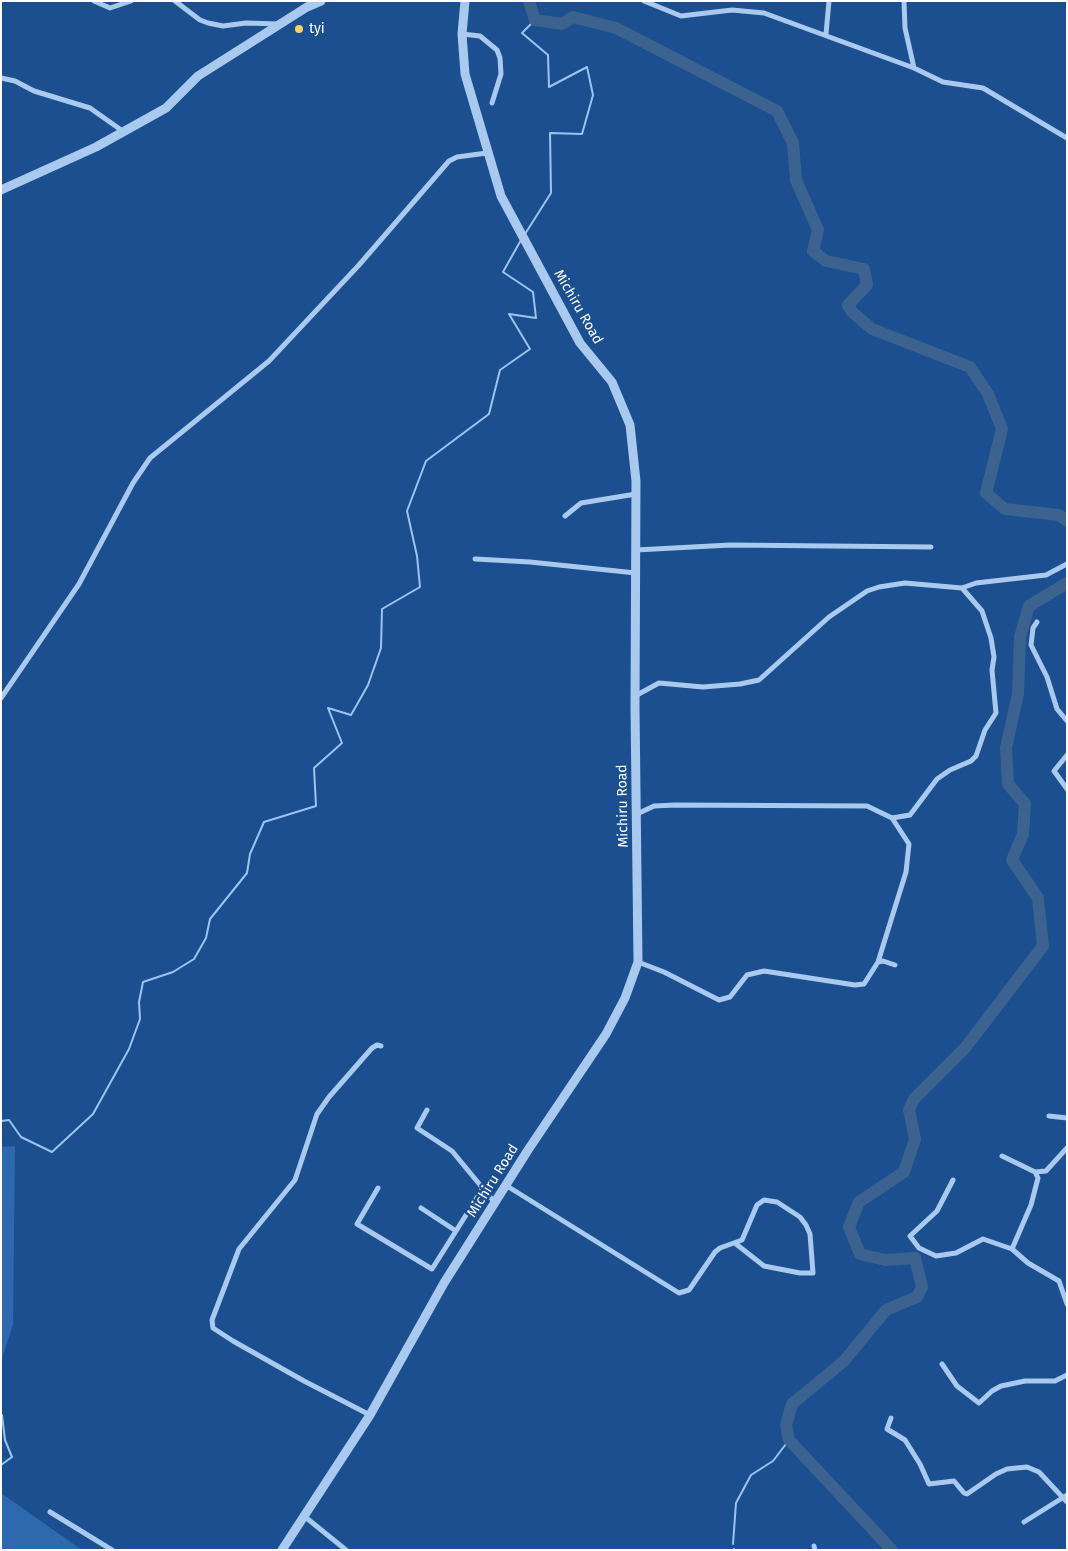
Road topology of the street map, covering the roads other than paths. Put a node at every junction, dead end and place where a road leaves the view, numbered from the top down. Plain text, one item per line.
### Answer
1 (94, 1) edge
2 (132, 1) edge
3 (175, 1) edge
4 (321, 1) edge
5 (465, 1) edge
6 (644, 1) edge
7 (829, 1) edge
8 (904, 1) edge
9 (280, 24) junction
10 (462, 34) junction
11 (826, 34) junction
12 (914, 68) junction
13 (1, 78) edge
14 (492, 103) dead end
15 (124, 132) junction
16 (1067, 138) edge
17 (487, 153) junction
18 (1, 190) edge
19 (636, 494) junction
20 (564, 516) dead end
21 (931, 547) dead end
22 (636, 550) junction
23 (475, 559) dead end
24 (1067, 564) edge
25 (636, 573) junction
26 (962, 588) junction
27 (1037, 622) dead end
28 (635, 696) junction
29 (1, 698) edge
30 (1067, 721) edge
31 (1067, 755) edge
32 (1067, 789) edge
33 (637, 814) junction
34 (892, 818) junction
35 (638, 962) junction
36 (878, 962) junction
37 (895, 966) dead end
38 (381, 1046) dead end
39 (427, 1110) dead end
40 (1048, 1116) dead end
41 (1067, 1118) edge
42 (1067, 1148) edge
43 (1002, 1156) dead end
44 (1035, 1172) junction
45 (953, 1180) dead end
46 (507, 1186) junction
47 (378, 1188) dead end
48 (483, 1188) junction
49 (495, 1204) junction
50 (421, 1208) dead end
51 (456, 1231) junction
52 (736, 1244) junction
53 (1012, 1249) junction
54 (1067, 1304) edge
55 (942, 1364) dead end
56 (1067, 1375) edge
57 (370, 1415) junction
58 (891, 1418) dead end
59 (1065, 1499) edge
60 (50, 1512) dead end
61 (304, 1516) junction
62 (1024, 1522) dead end
63 (112, 1550) edge
64 (282, 1550) edge
65 (346, 1550) edge

1 - 2 street
3 - 9 street
4 - 9 street
5 - 10 street, Michiru Road
6 - 11 street
7 - 11 street
8 - 12 street
9 - 15 street
10 - 14 street
10 - 17 street, Michiru Road
11 - 12 street
12 - 16 street
13 - 15 street
15 - 18 street
17 - 19 street, Michiru Road
17 - 29 street
19 - 20 street
19 - 22 street, Michiru Road
21 - 22 street
22 - 25 street, Michiru Road
23 - 25 street
24 - 26 street
25 - 28 street, Michiru Road
26 - 28 street
26 - 34 street
27 - 30 street
28 - 33 street, Michiru Road
31 - 32 street
33 - 34 street
33 - 35 street, Michiru Road
34 - 36 street
35 - 36 street
35 - 46 street, Michiru Road
36 - 37 street
38 - 57 street
39 - 48 street
40 - 41 street
42 - 44 street
43 - 44 street
44 - 53 street
45 - 53 street
46 - 49 street, Michiru Road
46 - 52 street
47 - 51 street
48 - 49 street
48 - 51 street
49 - 57 street, Michiru Road
50 - 51 street
52 - 52 street
53 - 54 street
55 - 56 street
57 - 61 street, Michiru Road
58 - 59 street
59 - 62 street
60 - 63 street
61 - 64 street, Michiru Road
61 - 65 street

